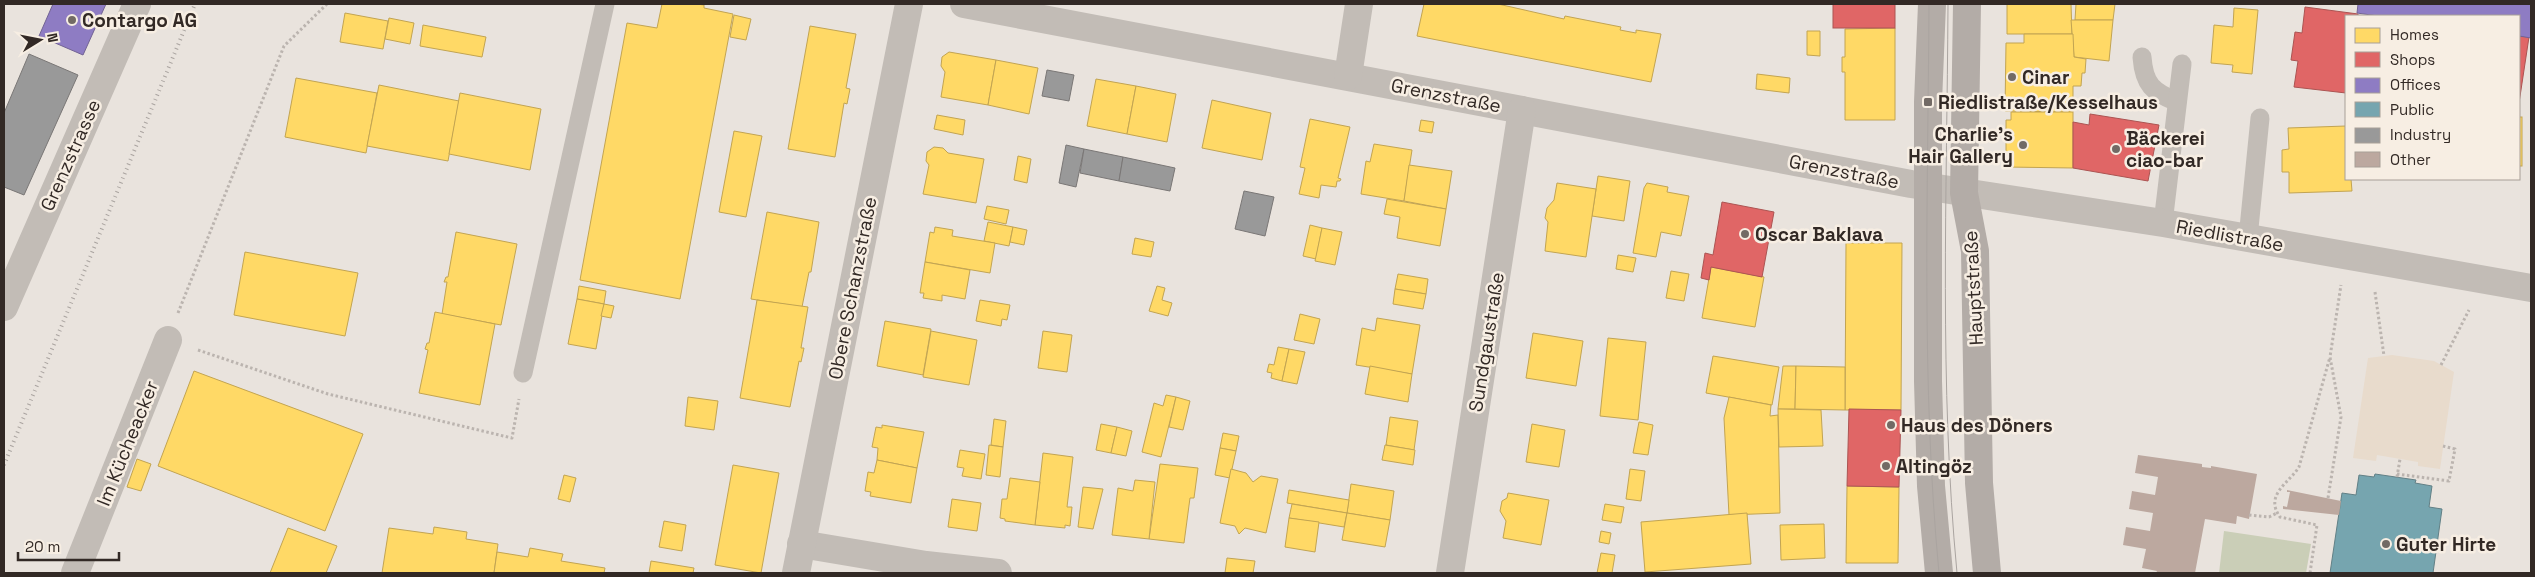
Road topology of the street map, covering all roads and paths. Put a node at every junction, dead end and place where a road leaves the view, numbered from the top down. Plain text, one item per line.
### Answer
1 (137, 4) edge
2 (326, 4) edge
3 (605, 4) edge
4 (909, 4) edge
5 (964, 4) edge
6 (1358, 4) edge
7 (1932, 4) edge
8 (1967, 4) edge
9 (2142, 57) dead end
10 (2182, 64) dead end
11 (1348, 76) junction
12 (2177, 102) junction
13 (1522, 110) junction
14 (2260, 118) dead end
15 (1928, 186) junction
16 (1964, 193) junction
17 (2163, 223) junction
18 (2248, 238) junction
19 (2357, 257) junction
20 (2484, 280) junction
21 (2531, 288) edge
22 (4, 307) edge
23 (168, 340) junction
24 (2384, 356) dead end
25 (2330, 357) junction
26 (2441, 365) dead end
27 (523, 373) joint
28 (2443, 446) dead end
29 (2400, 459) dead end
30 (2328, 498) dead end
31 (2277, 512) junction
32 (2249, 515) dead end
33 (801, 544) junction
34 (75, 573) edge
35 (796, 573) edge
36 (998, 573) edge
37 (1450, 573) edge
38 (1939, 573) edge
39 (1987, 573) edge
40 (2310, 573) edge

1 - 22 street, Grenzstrasse
2 - 23 path
3 - 27 lane
4 - 33 street, Obere Schanzstraße
5 - 11 street, Grenzstraße
6 - 11 street
7 - 15 main road
8 - 16 main road, Hauptstraße
9 - 12 lane
10 - 12 lane
11 - 13 street, Grenzstraße
12 - 17 lane
13 - 15 street, Grenzstraße
13 - 37 street, Sundgaustraße
14 - 18 lane
15 - 16 street, Riedlistraße
15 - 38 main road
16 - 17 street, Riedlistraße
16 - 39 main road, Hauptstraße
17 - 18 street, Riedlistraße
18 - 19 street, Riedlistraße
19 - 20 street, Riedlistraße
19 - 24 path
19 - 25 path
20 - 21 street, Riedlistraße
20 - 26 path
23 - 27 path
23 - 34 street, Im Kücheacker
25 - 30 path
25 - 31 path
28 - 29 path
31 - 32 path
31 - 40 path
33 - 35 street, Obere Schanzstraße
33 - 36 street

